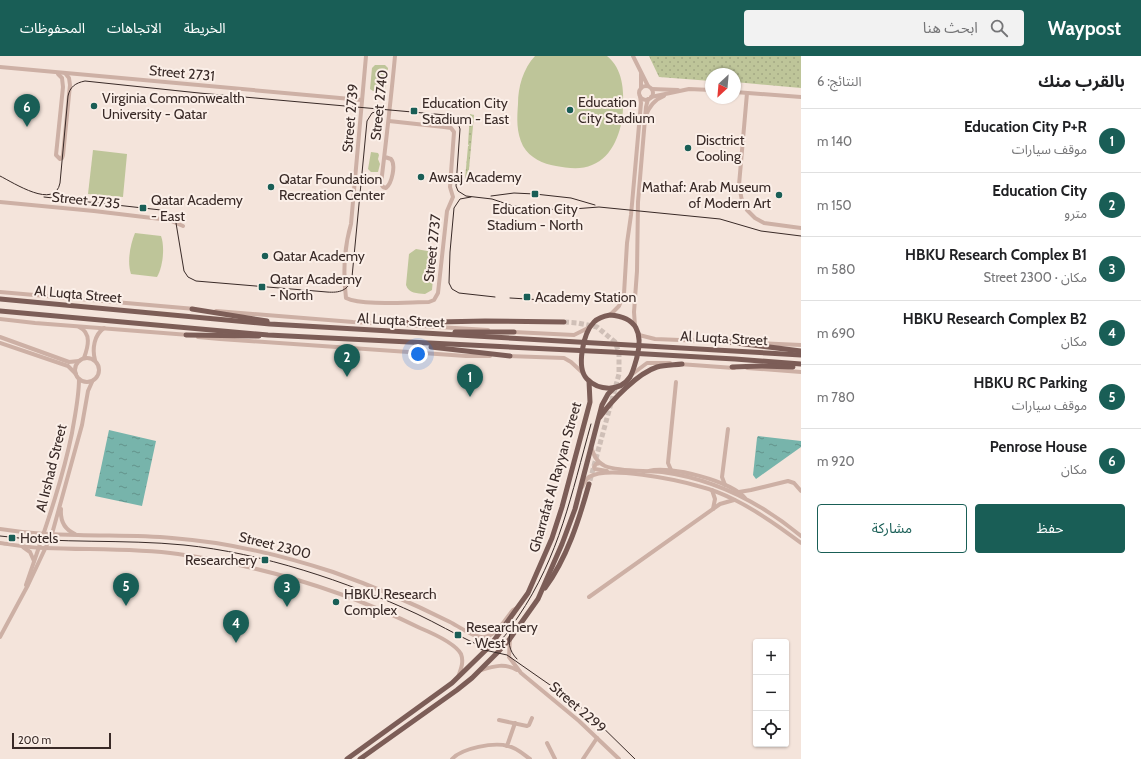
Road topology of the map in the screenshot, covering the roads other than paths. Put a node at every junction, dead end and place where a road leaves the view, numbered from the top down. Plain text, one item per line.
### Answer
1 (366, 56) edge
2 (394, 56) edge
3 (633, 56) edge
4 (0, 67) edge
5 (641, 72) junction
6 (56, 73) junction
7 (65, 73) junction
8 (77, 75) junction
9 (70, 80) junction
10 (648, 86) junction
11 (641, 88) junction
12 (652, 89) junction
13 (681, 90) junction
14 (705, 90) edge
15 (741, 92) edge
16 (671, 93) junction
17 (747, 93) junction
18 (640, 96) junction
19 (649, 98) junction
20 (801, 98) edge
21 (362, 100) junction
22 (645, 119) junction
23 (389, 121) junction
24 (385, 156) junction
25 (0, 202) edge
26 (182, 215) dead end
27 (169, 220) junction
28 (183, 226) dead end
29 (801, 228) edge
30 (0, 292) edge
31 (0, 299) edge
32 (349, 299) joint
33 (192, 309) junction
34 (0, 311) edge
35 (610, 315) junction
36 (0, 319) edge
37 (564, 322) tunnel mouth
38 (391, 324) junction
39 (77, 326) junction
40 (300, 326) junction
41 (635, 326) junction
42 (590, 327) junction
43 (104, 328) junction
44 (386, 332) junction
45 (514, 332) junction
46 (186, 335) junction
47 (268, 335) junction
48 (639, 335) junction
49 (0, 337) edge
50 (386, 341) junction
51 (729, 342) junction
52 (0, 343) edge
53 (584, 343) junction
54 (801, 345) edge
55 (639, 346) junction
56 (582, 351) junction
57 (801, 351) edge
58 (638, 354) junction
59 (801, 355) edge
60 (510, 356) junction
61 (84, 358) junction
62 (95, 360) junction
63 (79, 361) junction
64 (682, 364) junction
65 (801, 365) edge
66 (732, 367) junction
67 (801, 372) edge
68 (76, 374) junction
69 (584, 374) junction
70 (631, 376) junction
71 (79, 379) junction
72 (589, 381) junction
73 (92, 382) junction
74 (676, 382) dead end
75 (614, 388) junction
76 (598, 419) junction
77 (728, 429) dead end
78 (591, 447) junction
79 (668, 462) junction
80 (600, 463) junction
81 (663, 468) junction
82 (671, 470) junction
83 (646, 471) junction
84 (617, 472) junction
85 (722, 478) junction
86 (717, 482) junction
87 (589, 484) tunnel mouth
88 (725, 485) junction
89 (712, 490) junction
90 (740, 492) junction
91 (801, 492) edge
92 (577, 499) junction
93 (747, 499) junction
94 (734, 500) junction
95 (62, 501) junction
96 (713, 509) junction
97 (0, 529) edge
98 (44, 534) junction
99 (52, 534) junction
100 (799, 534) edge
101 (77, 536) junction
102 (0, 543) edge
103 (801, 543) edge
104 (20, 546) junction
105 (40, 548) junction
106 (46, 548) junction
107 (34, 561) junction
108 (25, 590) junction
109 (589, 598) dead end
110 (538, 599) junction
111 (518, 608) junction
112 (0, 637) edge
113 (510, 638) junction
114 (481, 670) junction
115 (521, 673) junction
116 (457, 678) junction
117 (532, 718) dead end
118 (499, 720) dead end
119 (515, 723) junction
120 (597, 738) junction
121 (547, 743) dead end
122 (507, 746) junction
123 (364, 757) edge
124 (453, 758) edge
125 (348, 759) edge
126 (360, 759) edge
127 (530, 759) edge
128 (555, 759) edge
129 (583, 759) edge
130 (619, 759) edge

1 - 21 street, Street 2739
2 - 23 street, Street 2740
3 - 5 street
4 - 6 street, Street 2731
5 - 10 street
5 - 11 street
6 - 7 street, Street 2731
6 - 9 street
7 - 8 street, Street 2731
7 - 9 street
8 - 9 street
8 - 21 street, Street 2731
10 - 11 street
10 - 12 street
11 - 18 street
12 - 13 street
12 - 19 street
13 - 14 street
13 - 16 street
15 - 17 street
16 - 19 street
16 - 22 street
17 - 20 street
17 - 29 street
18 - 19 street
18 - 35 street
19 - 22 street
21 - 32 street, Street 2739
22 - 41 street
23 - 24 street, Street 2740
23 - 32 street, Street 2737
24 - 24 street, Street 2740
25 - 27 street, Street 2735
26 - 27 street, Street 2735
27 - 28 street, Street 2735
30 - 33 street, Al Luqta Street
31 - 40 main road, Al Luqta Street
33 - 38 street, Al Luqta Street
33 - 40 main road
34 - 47 main road, Al Luqta Street
35 - 41 main road
35 - 42 main road
36 - 39 street
37 - 38 main road
38 - 45 street, Al Luqta Street
39 - 43 street
39 - 61 street
40 - 44 main road, Al Luqta Street
41 - 48 main road
42 - 45 street, Al Luqta Street
42 - 53 main road
43 - 46 street
43 - 62 street
44 - 45 main road
44 - 53 main road, Al Luqta Street
46 - 47 main road
46 - 60 street
47 - 50 main road, Al Luqta Street
48 - 51 street, Al Luqta Street
48 - 55 main road
49 - 63 street
50 - 56 main road, Al Luqta Street
50 - 60 main road
51 - 54 street, Al Luqta Street
51 - 57 main road
52 - 68 street
53 - 55 main road, Al Luqta Street
53 - 56 main road
55 - 58 main road
55 - 59 main road, Al Luqta Street
56 - 58 main road, Al Luqta Street
56 - 69 main road
58 - 65 main road, Al Luqta Street
58 - 70 main road
60 - 69 street
61 - 62 street
61 - 63 street
62 - 73 street
63 - 68 street
64 - 66 street, Al Luqta Street
64 - 70 street, Al Luqta Street
64 - 76 main road
65 - 66 main road
66 - 67 street, Al Luqta Street
68 - 71 street
69 - 72 main road
70 - 75 main road
71 - 73 street
71 - 98 street, Al Irshad Street
72 - 75 main road
72 - 111 main road, Gharrafat Al Rayyan Street
73 - 95 street, Al Irshad Street
74 - 79 street
75 - 76 main road, Gharrafat Al Rayyan Street
76 - 78 main road, Gharrafat Al Rayyan Street
77 - 85 street
78 - 80 street
78 - 92 main road, Gharrafat Al Rayyan Street
79 - 81 street
79 - 82 street
80 - 83 street
80 - 84 street
81 - 82 street
81 - 83 street
82 - 86 street
83 - 93 street
84 - 89 street
84 - 92 street
85 - 86 street
85 - 88 street
86 - 88 street
87 - 110 main road
88 - 90 street
89 - 94 street
89 - 96 street
90 - 91 street
90 - 93 street
92 - 110 main road, Gharrafat Al Rayyan Street
93 - 100 street
94 - 96 street
94 - 103 street
95 - 99 street, Al Irshad Street
95 - 101 street, Al Irshad Street
96 - 109 street
97 - 98 street, Street 2300
98 - 99 street, Street 2300
98 - 105 street, Al Irshad Street
99 - 101 street, Street 2300
99 - 106 street, Al Irshad Street
101 - 111 street, Street 2300
102 - 104 street, Street 2300
104 - 105 street, Street 2300
104 - 107 street
105 - 106 street, Street 2300
105 - 107 street, Al Irshad Street
106 - 108 street, Al Irshad Street
106 - 116 street, Street 2300
107 - 108 street, Al Irshad Street
108 - 112 street, Al Irshad Street
110 - 113 main road, Gharrafat Al Rayyan Street
111 - 116 main road, Gharrafat Al Rayyan Street
113 - 114 main road, Gharrafat Al Rayyan Street
113 - 115 street, Street 2299
114 - 115 street, Street 2299
114 - 123 main road, Gharrafat Al Rayyan Street
115 - 120 street, Street 2299
116 - 125 main road, Gharrafat Al Rayyan Street
117 - 119 street
118 - 119 street
119 - 122 street
120 - 129 street
120 - 130 street, Street 2299
121 - 128 street
122 - 124 street
122 - 127 street
123 - 126 main road, Gharrafat Al Rayyan Street

